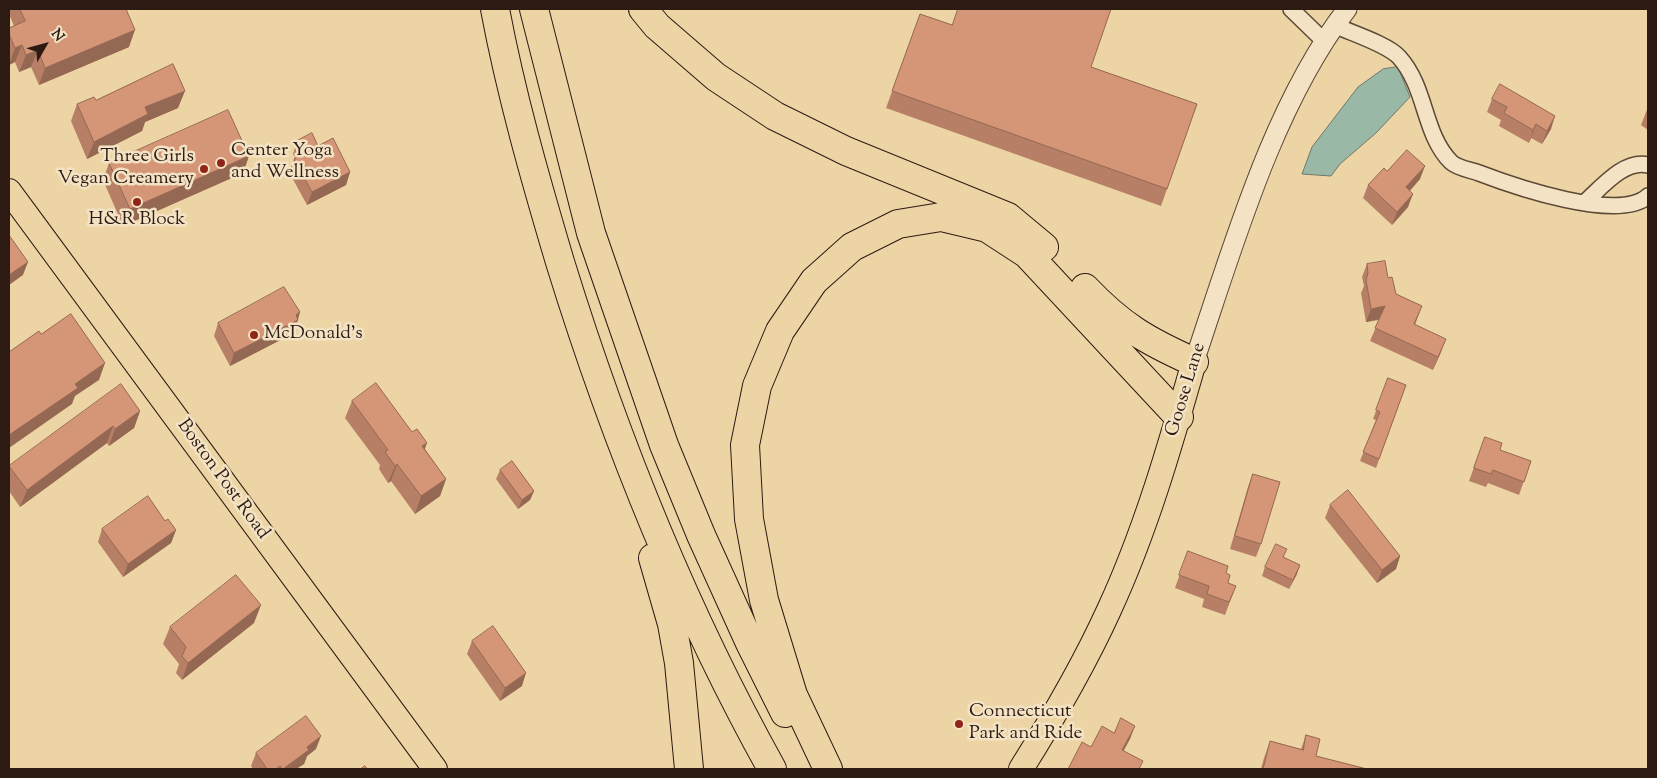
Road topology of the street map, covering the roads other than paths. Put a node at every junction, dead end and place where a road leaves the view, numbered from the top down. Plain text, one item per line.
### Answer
1 (495, 9) edge
2 (534, 9) edge
3 (643, 9) edge
4 (1291, 9) edge
5 (1347, 9) edge
6 (1334, 25) junction
7 (1324, 41) junction
8 (1648, 166) edge
9 (9, 191) edge
10 (1648, 196) edge
11 (1584, 203) junction
12 (1194, 362) junction
13 (1179, 417) junction
14 (613, 419) junction
15 (435, 769) edge
16 (689, 769) edge
17 (772, 769) edge
18 (815, 769) edge
19 (828, 769) edge
20 (1021, 769) edge

1 - 14 highway
2 - 18 highway
3 - 12 highway
4 - 7 street
5 - 6 street, Goose Lane
6 - 7 street, Goose Lane
6 - 11 street
7 - 12 street, Goose Lane
8 - 11 street
9 - 15 main road, Boston Post Road
10 - 11 street
12 - 13 main road, Goose Lane
13 - 19 highway
13 - 20 main road, Goose Lane
14 - 16 highway
14 - 17 highway

